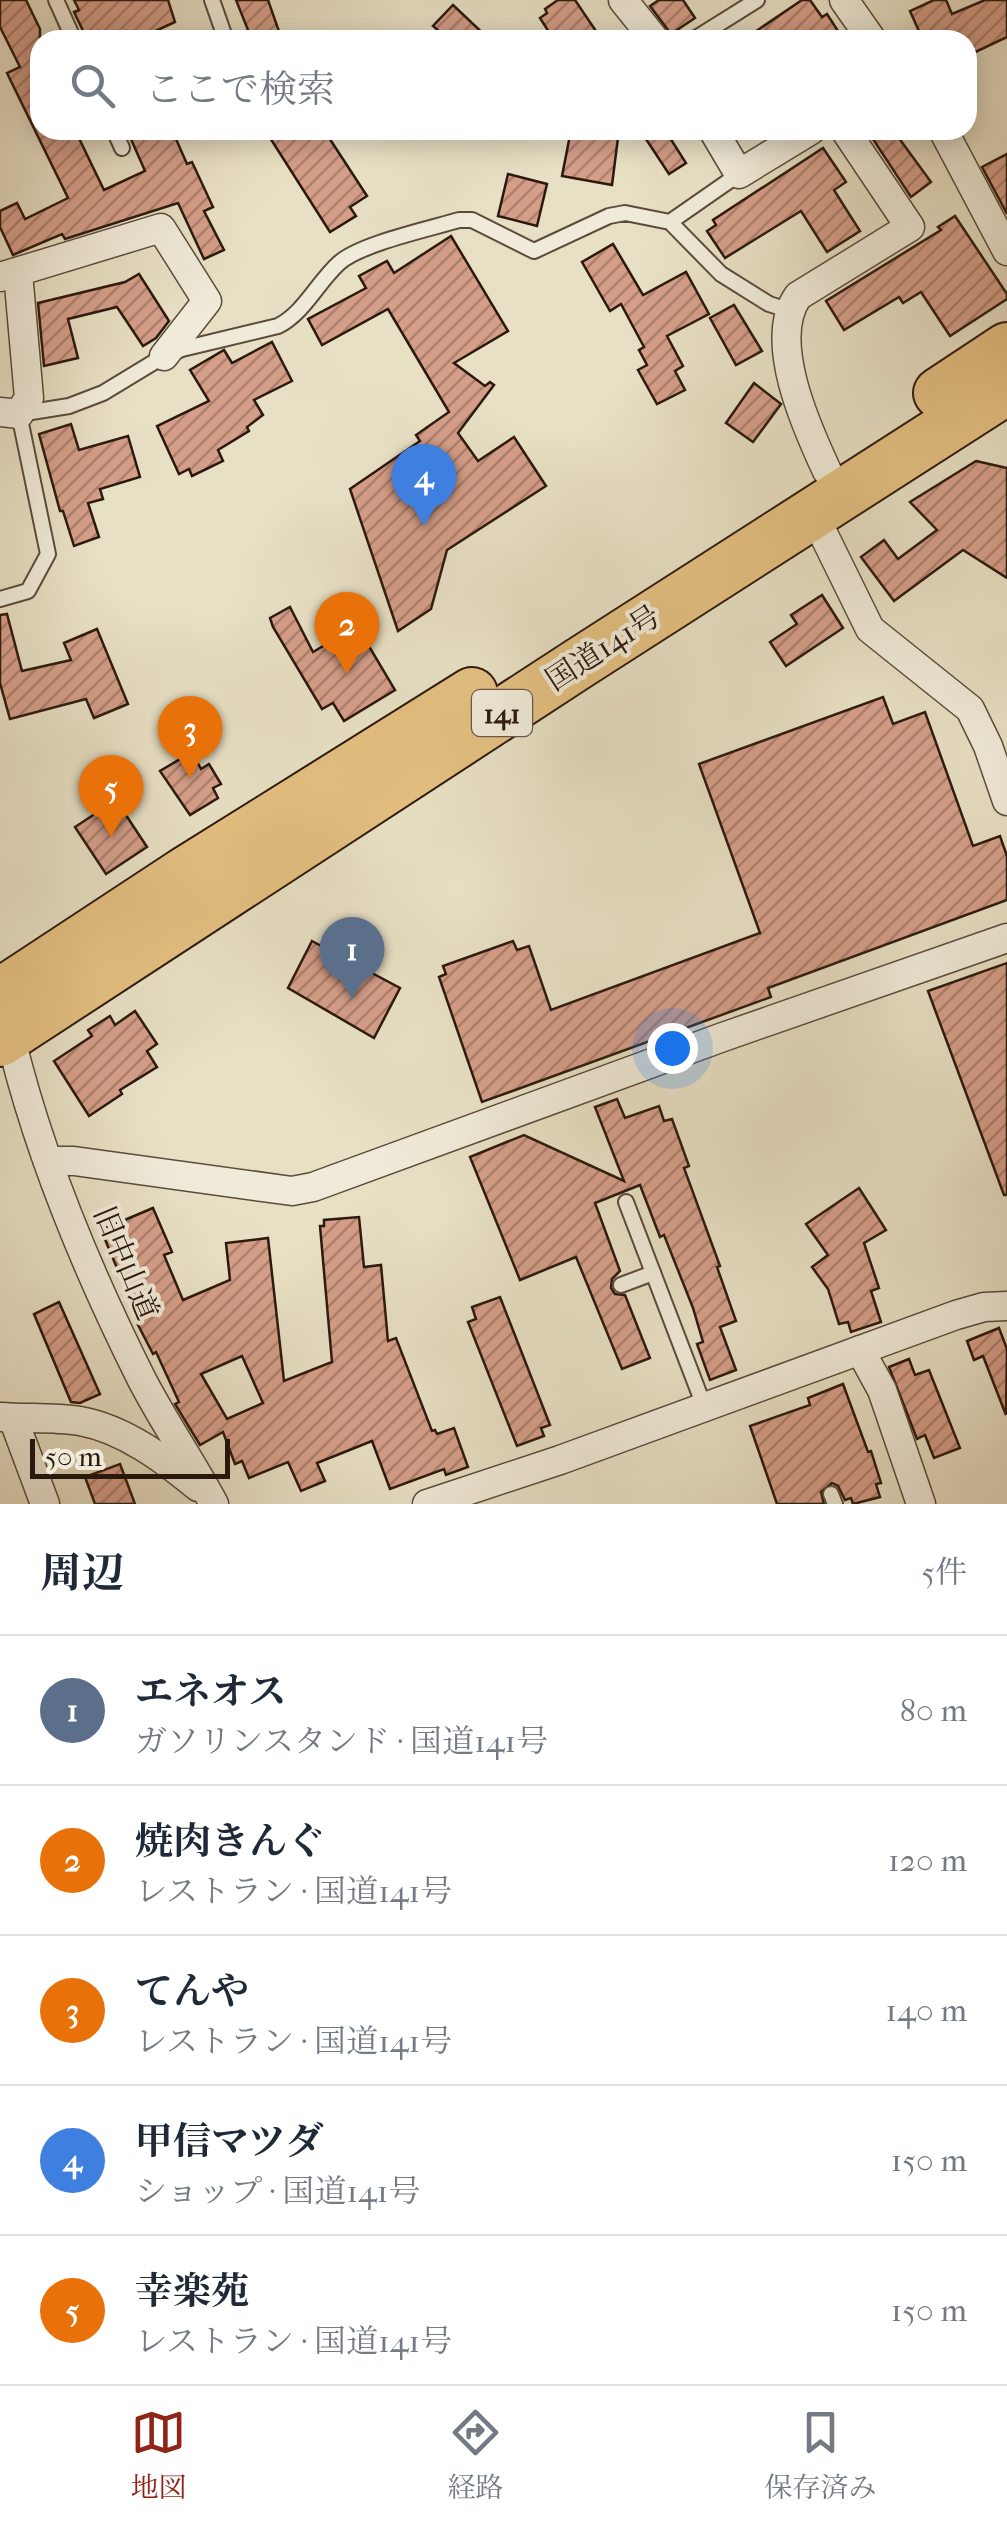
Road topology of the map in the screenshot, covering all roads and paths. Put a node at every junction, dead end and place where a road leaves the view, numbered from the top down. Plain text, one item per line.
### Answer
1 (56, 0) edge
2 (212, 0) edge
3 (623, 0) edge
4 (757, 0) edge
5 (844, 0) edge
6 (70, 30) edge
7 (222, 30) edge
8 (647, 30) edge
9 (709, 30) edge
10 (865, 30) edge
11 (118, 140) edge
12 (719, 140) edge
13 (795, 140) edge
14 (853, 140) edge
15 (948, 140) edge
16 (122, 148) dead end
17 (739, 174) junction
18 (670, 222) junction
19 (1007, 251) edge
20 (9, 275) edge
21 (788, 310) junction
22 (1007, 348) edge
23 (164, 356) junction
24 (1007, 389) edge
25 (9, 413) edge
26 (820, 493) junction
27 (0, 599) edge
28 (1007, 801) edge
29 (1007, 938) edge
30 (3, 1023) edge
31 (48, 1162) junction
32 (626, 1202) dead end
33 (653, 1273) junction
34 (621, 1285) dead end
35 (1007, 1306) edge
36 (860, 1350) junction
37 (704, 1406) junction
38 (6, 1417) edge
39 (214, 1502) edge
40 (915, 1502) edge
41 (45, 1504) edge
42 (427, 1504) edge

1 - 6 lane
2 - 7 lane
3 - 8 street
4 - 9 lane
5 - 10 street
11 - 16 lane
12 - 17 street
13 - 17 street
14 - 21 street
15 - 19 street
17 - 18 lane
18 - 21 lane
18 - 23 lane
20 - 23 street
20 - 25 street
21 - 26 street
22 - 26 highway, 国道141号 / 141
23 - 25 lane
24 - 26 highway, 国道141号 / 141
25 - 27 lane
26 - 28 street
26 - 30 highway, 国道141号 / 141
29 - 31 street
30 - 31 street, 旧中山道
31 - 39 street, 旧中山道
32 - 33 lane
33 - 34 lane
33 - 37 lane
35 - 36 street
36 - 37 street
36 - 40 street
37 - 42 street
38 - 39 street
38 - 41 street

